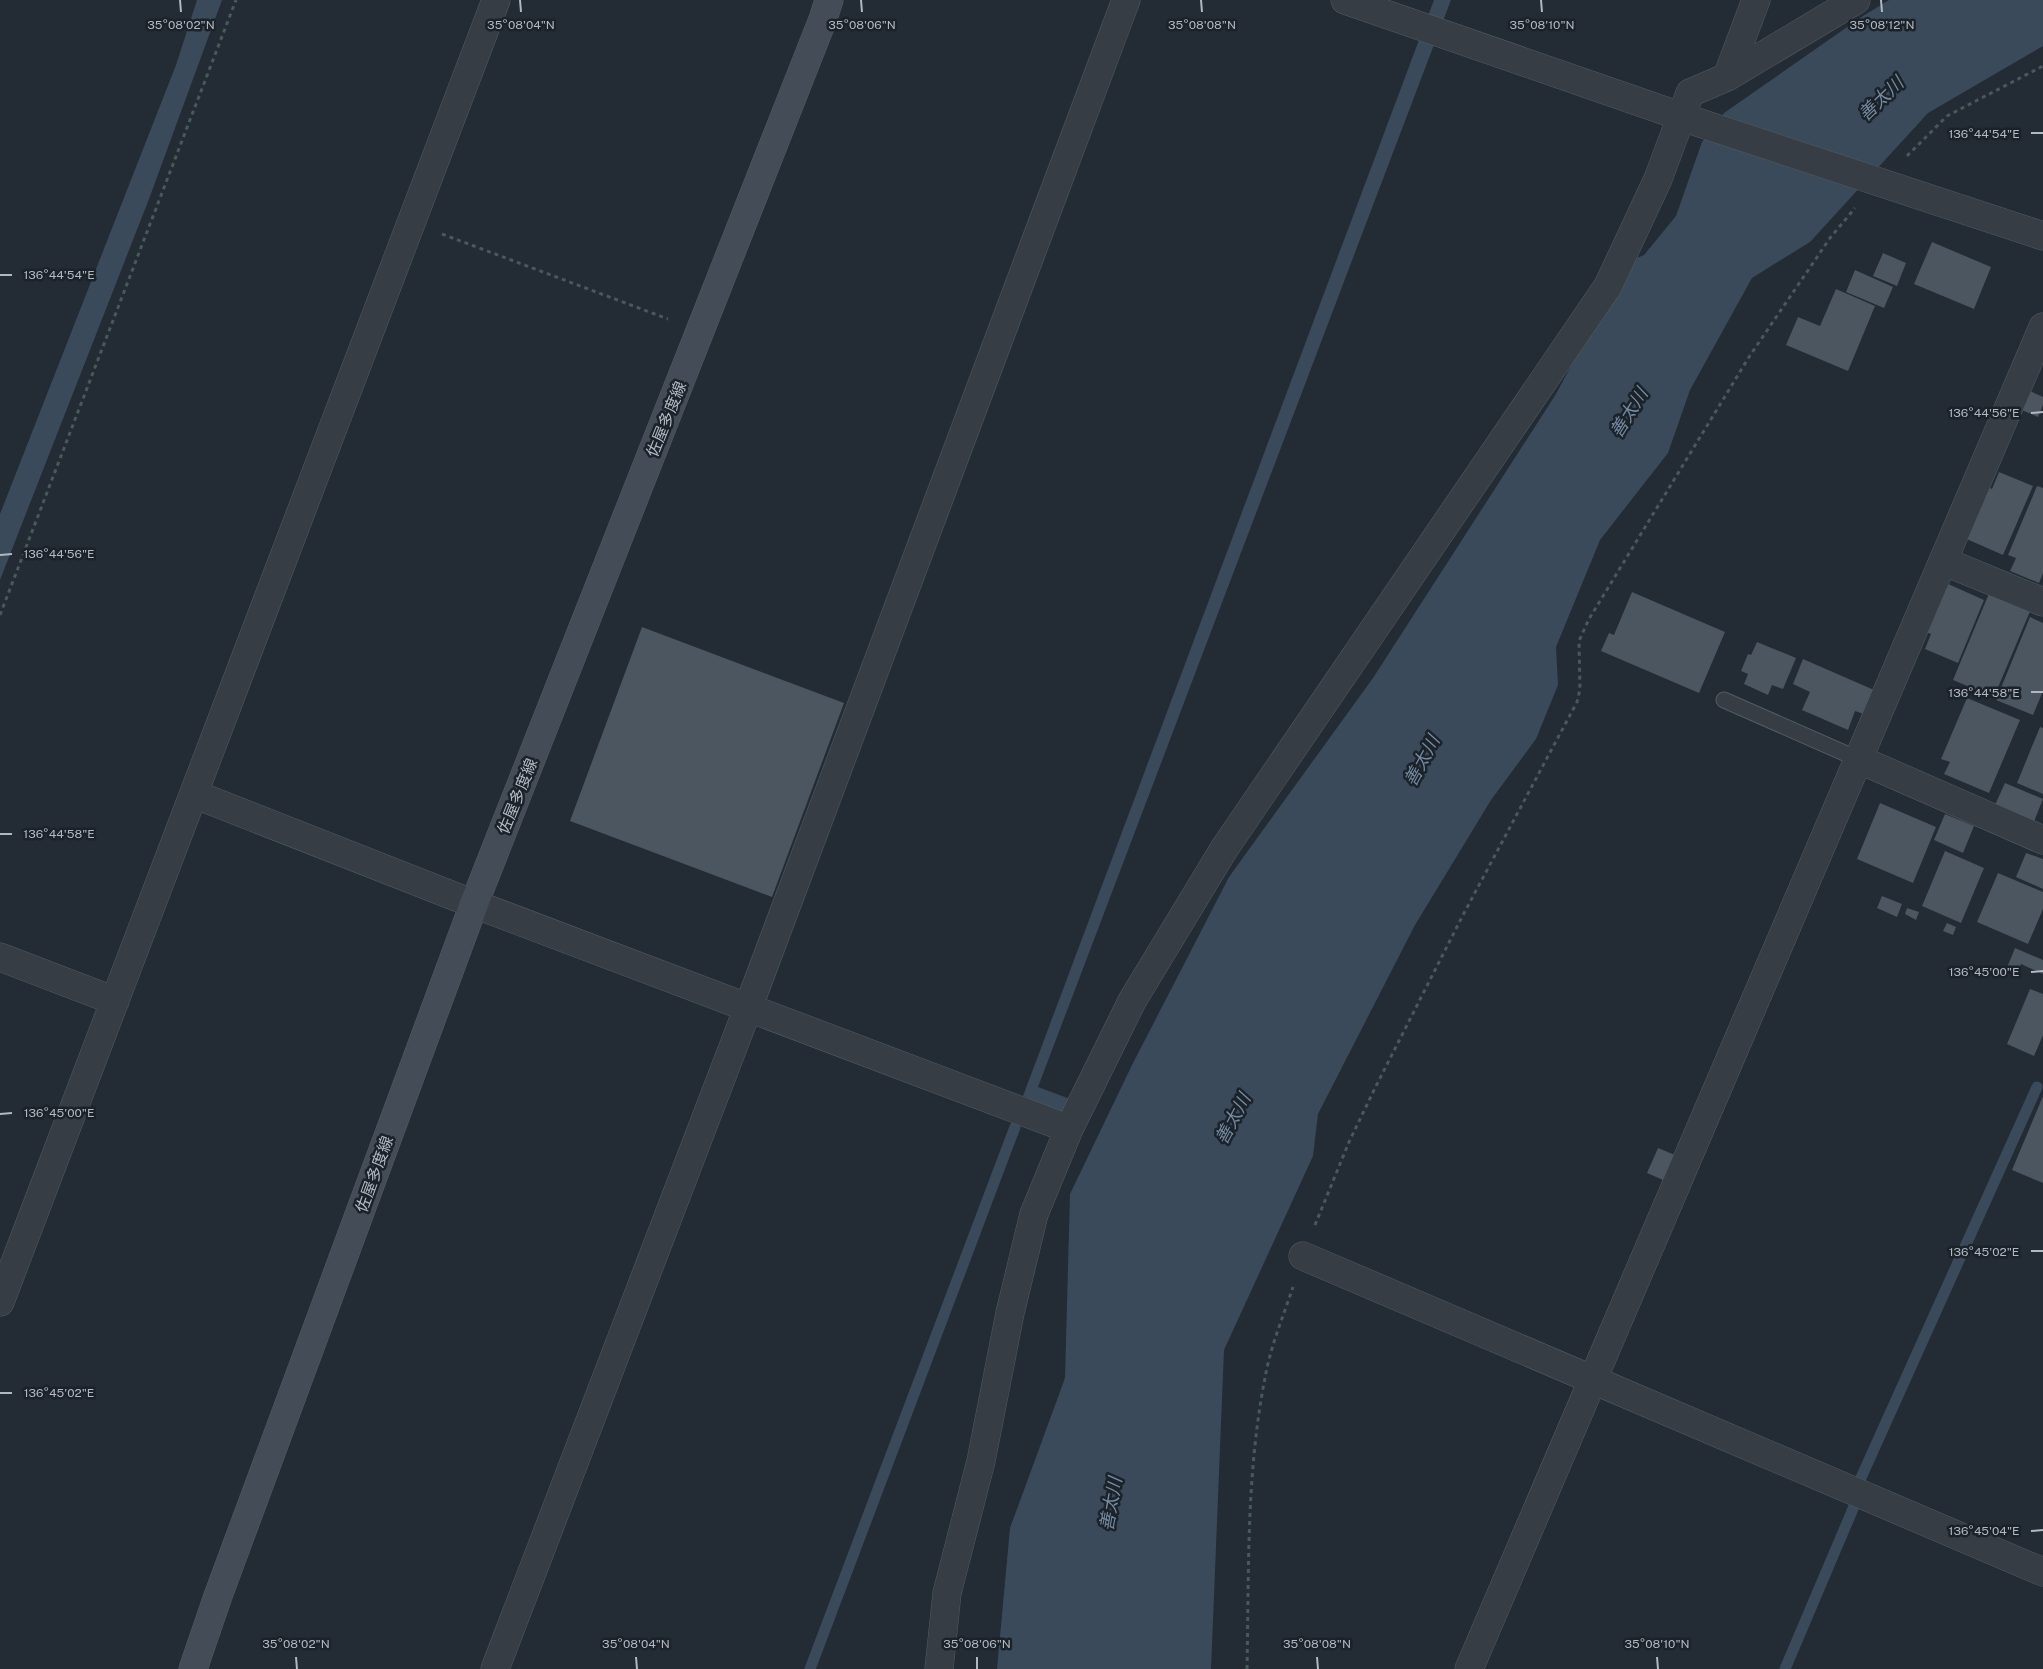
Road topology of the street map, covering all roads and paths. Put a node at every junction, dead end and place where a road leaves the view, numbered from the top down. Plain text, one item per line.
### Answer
1 (236, 0) edge
2 (496, 0) edge
3 (829, 0) edge
4 (1126, 0) edge
5 (1345, 0) edge
6 (1756, 0) edge
7 (1856, 0) edge
8 (2043, 66) edge
9 (1727, 76) junction
10 (1691, 120) junction
11 (1880, 181) junction
12 (411, 223) junction
13 (2043, 236) edge
14 (2043, 327) edge
15 (701, 331) junction
16 (1943, 560) junction
17 (2043, 602) edge
18 (0, 615) edge
19 (1724, 700) dead end
20 (1858, 759) junction
21 (194, 794) junction
22 (2043, 840) edge
23 (474, 904) junction
24 (0, 957) edge
25 (116, 1001) junction
26 (748, 1008) junction
27 (1069, 1129) junction
28 (1302, 1256) junction
29 (0, 1302) edge
30 (1595, 1381) junction
31 (2043, 1572) edge
32 (218, 1596) junction
33 (185, 1669) edge
34 (193, 1669) edge
35 (495, 1669) edge
36 (940, 1669) edge
37 (1247, 1669) edge
38 (1468, 1669) edge

1 - 18 path
2 - 12 street
3 - 15 main road, 佐屋多度線
4 - 26 street
5 - 10 street
6 - 9 street
7 - 9 street
8 - 11 path
9 - 10 street
10 - 11 street
10 - 27 street
11 - 13 street
11 - 28 path
12 - 15 path
12 - 21 street
14 - 16 street
15 - 23 main road, 佐屋多度線
16 - 17 street
16 - 20 street
19 - 20 lane
20 - 22 street
20 - 30 street
21 - 23 street
21 - 25 street
23 - 26 street
23 - 32 main road, 佐屋多度線
24 - 25 street
25 - 29 street
26 - 27 street
26 - 35 street
27 - 36 street
28 - 30 street
28 - 37 path
30 - 31 street
30 - 38 street
32 - 33 main road, 佐屋多度線
32 - 34 main road, 佐屋多度線

